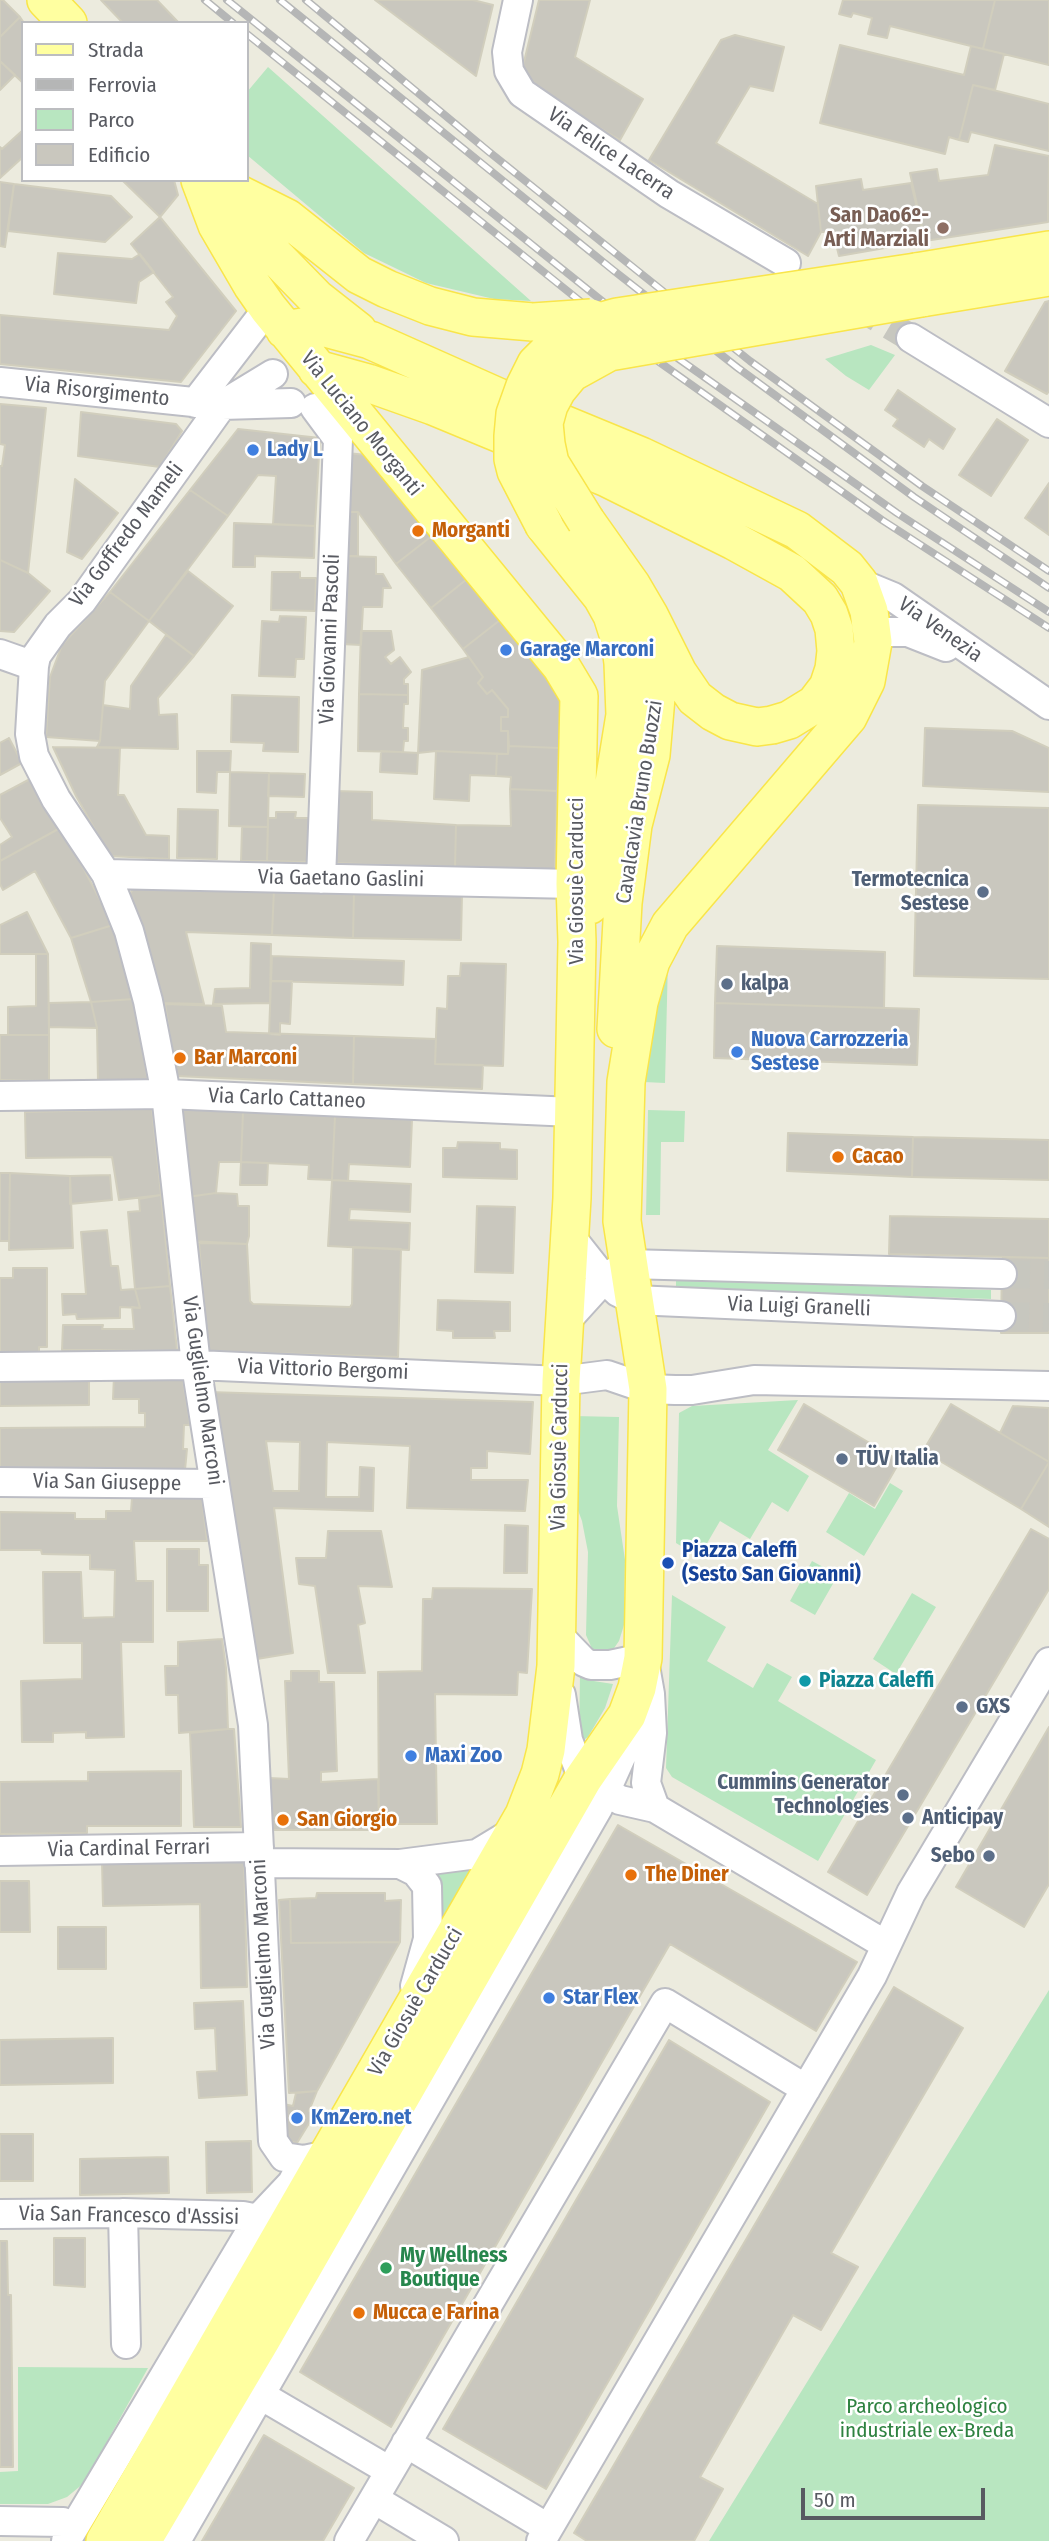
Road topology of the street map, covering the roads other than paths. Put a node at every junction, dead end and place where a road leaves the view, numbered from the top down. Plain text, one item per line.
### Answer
1 (46, 0) edge
2 (518, 0) edge
3 (66, 21) edge
4 (201, 182) edge
5 (229, 186) edge
6 (1049, 250) edge
7 (786, 263) dead end
8 (1049, 276) edge
9 (919, 285) junction
10 (617, 317) junction
11 (276, 319) junction
12 (911, 338) tunnel mouth
13 (370, 340) junction
14 (273, 374) junction
15 (0, 382) edge
16 (326, 392) junction
17 (208, 404) junction
18 (1049, 423) edge
19 (859, 583) junction
20 (649, 615) junction
21 (872, 632) junction
22 (0, 654) edge
23 (34, 666) junction
24 (1017, 683) junction
25 (574, 684) joint
26 (1049, 705) edge
27 (106, 874) junction
28 (321, 879) junction
29 (575, 884) junction
30 (577, 942) junction
31 (626, 1082) junction
32 (166, 1094) junction
33 (0, 1096) edge
34 (573, 1112) junction
35 (570, 1237) junction
36 (616, 1271) junction
37 (1002, 1274) tunnel mouth
38 (634, 1300) junction
39 (1001, 1315) tunnel mouth
40 (565, 1322) junction
41 (196, 1365) junction
42 (0, 1367) edge
43 (561, 1381) junction
44 (1049, 1387) edge
45 (648, 1389) junction
46 (0, 1482) edge
47 (214, 1484) junction
48 (556, 1649) junction
49 (643, 1658) junction
50 (1049, 1662) edge
51 (602, 1795) junction
52 (655, 1808) junction
53 (517, 1829) junction
54 (0, 1851) edge
55 (259, 1855) junction
56 (400, 1864) junction
57 (886, 1945) junction
58 (404, 2024) junction
59 (806, 2089) junction
60 (316, 2157) junction
61 (123, 2213) junction
62 (0, 2214) edge
63 (258, 2219) junction
64 (126, 2344) dead end
65 (249, 2388) junction
66 (406, 2443) junction
67 (390, 2471) junction
68 (374, 2499) junction
69 (0, 2521) edge
70 (544, 2535) edge
71 (81, 2537) edge
72 (142, 2541) edge
73 (176, 2541) edge
74 (349, 2541) edge
75 (444, 2541) edge

1 - 3 main road
2 - 7 street, Via Felice Lacerra
4 - 11 main road, Via Luciano Morganti
5 - 10 main road, bridge
5 - 13 main road
6 - 9 main road
8 - 9 main road
9 - 10 main road, Cavalcavia Bruno Buozzi, bridge
9 - 20 main road, Cavalcavia Bruno Buozzi, bridge
10 - 30 main road, Cavalcavia Bruno Buozzi, bridge
11 - 13 main road
11 - 14 street
11 - 16 main road, Via Luciano Morganti
11 - 17 street, Via Risorgimento
12 - 18 street
13 - 19 main road
14 - 16 street
14 - 17 street
15 - 17 street, Via Risorgimento
16 - 17 street, Via Risorgimento
16 - 20 main road
16 - 25 main road, Via Luciano Morganti
16 - 28 street, Via Giovanni Pascoli
17 - 23 street, Via Goffredo Mameli
19 - 21 main road
19 - 24 street, Via Venezia
20 - 31 main road, Cavalcavia Bruno Buozzi
21 - 24 street, Via Venezia
21 - 31 main road
22 - 23 street
23 - 27 street, Via Guglielmo Marconi
24 - 26 street, Via Venezia
25 - 29 main road, Via Giosuè Carducci
27 - 28 street, Via Gaetano Gaslini
27 - 32 street, Via Guglielmo Marconi
28 - 29 street, Via Gaetano Gaslini
29 - 30 main road, Via Giosuè Carducci
30 - 34 main road, Via Giosuè Carducci
31 - 36 main road, Via Giosuè Carducci
32 - 33 street, Via Carlo Cattaneo
32 - 34 street, Via Carlo Cattaneo
32 - 41 street, Via Guglielmo Marconi
34 - 35 main road, Via Giosuè Carducci
35 - 36 street
35 - 40 main road, Via Giosuè Carducci
36 - 37 street, Via Luigi Granelli
36 - 38 main road, Via Giosuè Carducci
36 - 40 street
38 - 39 street, Via Luigi Granelli
38 - 45 main road, Via Giosuè Carducci
40 - 43 main road, Via Giosuè Carducci
41 - 42 street, Via Vittorio Bergomi
41 - 43 street, Via Vittorio Bergomi
41 - 47 street, Via Guglielmo Marconi
43 - 45 street, Via Vittorio Bergomi
43 - 48 main road, Via Giosuè Carducci
44 - 45 street, Via Vittorio Bergomi
45 - 49 main road, Via Giosuè Carducci
46 - 47 street, Via San Giuseppe
47 - 55 street, Via Guglielmo Marconi
48 - 49 street
48 - 51 street
48 - 53 main road, Via Giosuè Carducci
49 - 51 main road, Via Giosuè Carducci
49 - 52 street
50 - 57 street
51 - 52 street
51 - 65 main road, Via Giosuè Carducci
52 - 57 street
53 - 56 street, Via Cardinal Ferrari
53 - 58 main road, Via Giosuè Carducci
54 - 55 street, Via Cardinal Ferrari
55 - 56 street, Via Cardinal Ferrari
55 - 60 street, Via Guglielmo Marconi
56 - 58 street
57 - 59 street
58 - 60 main road, Via Giosuè Carducci
59 - 66 street
59 - 70 street
60 - 63 street, Via Giosuè Carducci
60 - 71 main road, Via Giosuè Carducci
61 - 62 street, Via San Francesco d'Assisi
61 - 63 street, Via San Francesco d'Assisi
61 - 64 street
63 - 71 street, Via Giosuè Carducci
65 - 67 street
65 - 72 main road, Via Giosuè Carducci
65 - 73 street, Via Giosuè Carducci
66 - 67 street
66 - 70 street
67 - 68 street
68 - 74 street
68 - 75 street
69 - 71 street

